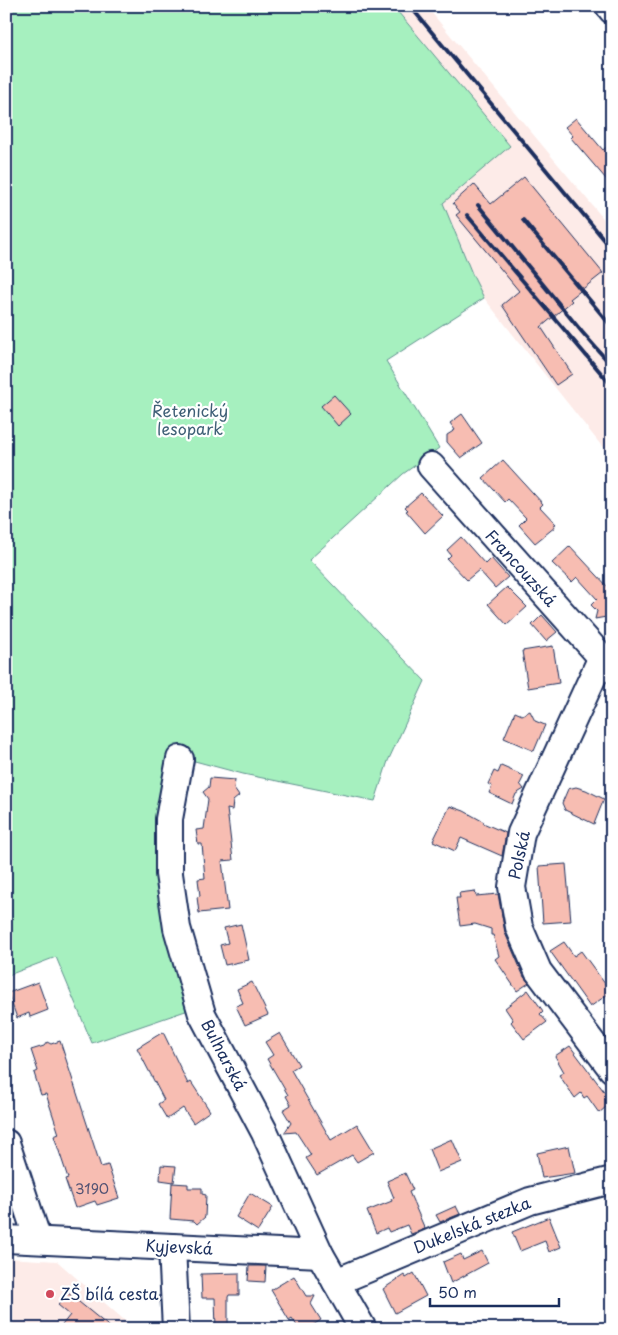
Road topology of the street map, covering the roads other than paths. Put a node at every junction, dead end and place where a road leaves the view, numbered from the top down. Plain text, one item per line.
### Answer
1 (609, 6) edge
2 (612, 10) edge
3 (431, 466) dead end
4 (607, 663) edge
5 (180, 759) dead end
6 (611, 1066) edge
7 (6, 1143) edge
8 (612, 1180) edge
9 (6, 1239) edge
10 (38, 1240) junction
11 (172, 1247) junction
12 (320, 1254) junction
13 (336, 1282) junction
14 (176, 1329) edge
15 (363, 1329) edge

1 - 2 street
3 - 4 street, Francouzská
4 - 6 street, Polská
5 - 12 street, Bulharská
7 - 10 street
8 - 13 street, Dukelská stezka
9 - 10 street, Kyjevská
10 - 11 street, Kyjevská
11 - 12 street, Kyjevská
11 - 14 street
12 - 13 street, Bulharská
13 - 15 street, Bulharská

